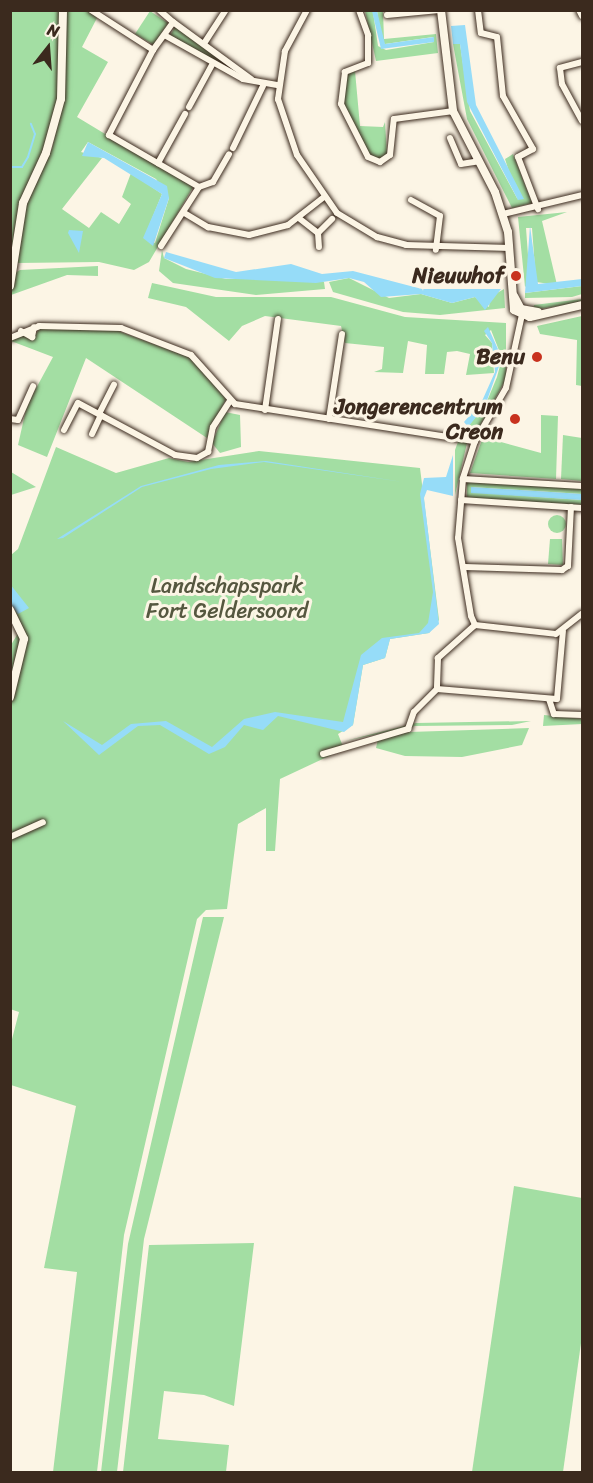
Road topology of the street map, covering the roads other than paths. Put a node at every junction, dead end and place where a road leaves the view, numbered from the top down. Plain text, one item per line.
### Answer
1 (63, 10) edge
2 (92, 10) edge
3 (159, 10) edge
4 (226, 10) edge
5 (307, 10) edge
6 (359, 10) edge
7 (440, 10) edge
8 (477, 10) edge
9 (579, 10) edge
10 (387, 15) dead end
11 (582, 16) edge
12 (173, 22) junction
13 (166, 36) junction
14 (205, 42) junction
15 (153, 50) junction
16 (582, 62) edge
17 (213, 63) junction
18 (251, 79) junction
19 (278, 85) junction
20 (263, 86) junction
21 (189, 107) dead end
22 (453, 111) junction
23 (185, 114) dead end
24 (582, 121) edge
25 (450, 138) dead end
26 (479, 161) junction
27 (158, 163) junction
28 (199, 187) junction
29 (582, 195) edge
30 (324, 197) junction
31 (411, 200) dead end
32 (538, 210) junction
33 (186, 213) junction
34 (504, 214) junction
35 (300, 219) junction
36 (332, 219) dead end
37 (318, 233) junction
38 (161, 246) dead end
39 (319, 247) dead end
40 (510, 248) junction
41 (436, 250) junction
42 (10, 286) edge
43 (582, 305) edge
44 (522, 313) junction
45 (278, 320) dead end
46 (342, 334) dead end
47 (10, 339) edge
48 (114, 385) dead end
49 (33, 386) dead end
50 (230, 401) junction
51 (265, 410) junction
52 (100, 414) junction
53 (10, 419) edge
54 (329, 419) junction
55 (64, 430) dead end
56 (92, 434) dead end
57 (475, 441) junction
58 (463, 479) junction
59 (582, 486) edge
60 (461, 500) junction
61 (571, 507) junction
62 (582, 508) edge
63 (465, 567) junction
64 (10, 610) edge
65 (582, 614) edge
66 (475, 625) junction
67 (563, 631) junction
68 (437, 689) junction
69 (10, 697) edge
70 (549, 699) junction
71 (582, 715) edge
72 (323, 754) dead end
73 (43, 822) dead end
74 (10, 837) edge

1 - 42 street
2 - 15 street
3 - 12 street
4 - 14 street
5 - 19 street
6 - 22 street
7 - 10 street
7 - 22 street
8 - 32 street
9 - 11 street
12 - 13 street
12 - 14 street
13 - 15 street
13 - 17 street
14 - 18 street
15 - 27 street
16 - 24 street
17 - 18 street
17 - 21 street
18 - 20 street
19 - 20 street
19 - 30 street
20 - 28 street
22 - 26 street
23 - 27 street
25 - 26 street
26 - 34 street
27 - 28 street
28 - 33 street
29 - 32 street
30 - 35 street
30 - 41 street
31 - 41 street
32 - 34 street
33 - 35 street
33 - 38 street
34 - 40 street
35 - 37 street
36 - 37 street
37 - 39 street
40 - 41 street
40 - 44 street
43 - 44 street
44 - 57 street
45 - 51 street
46 - 54 street
47 - 50 street
48 - 52 street
49 - 53 street
50 - 51 street
50 - 52 street
51 - 54 street
52 - 55 street
52 - 56 street
54 - 57 street
57 - 58 street
58 - 59 street
58 - 60 street
60 - 61 street
60 - 63 street
61 - 62 street
61 - 63 street
63 - 66 street
64 - 69 street
65 - 67 street
66 - 67 street
66 - 68 street
67 - 70 street
68 - 70 street
68 - 72 street
70 - 71 street
73 - 74 street

